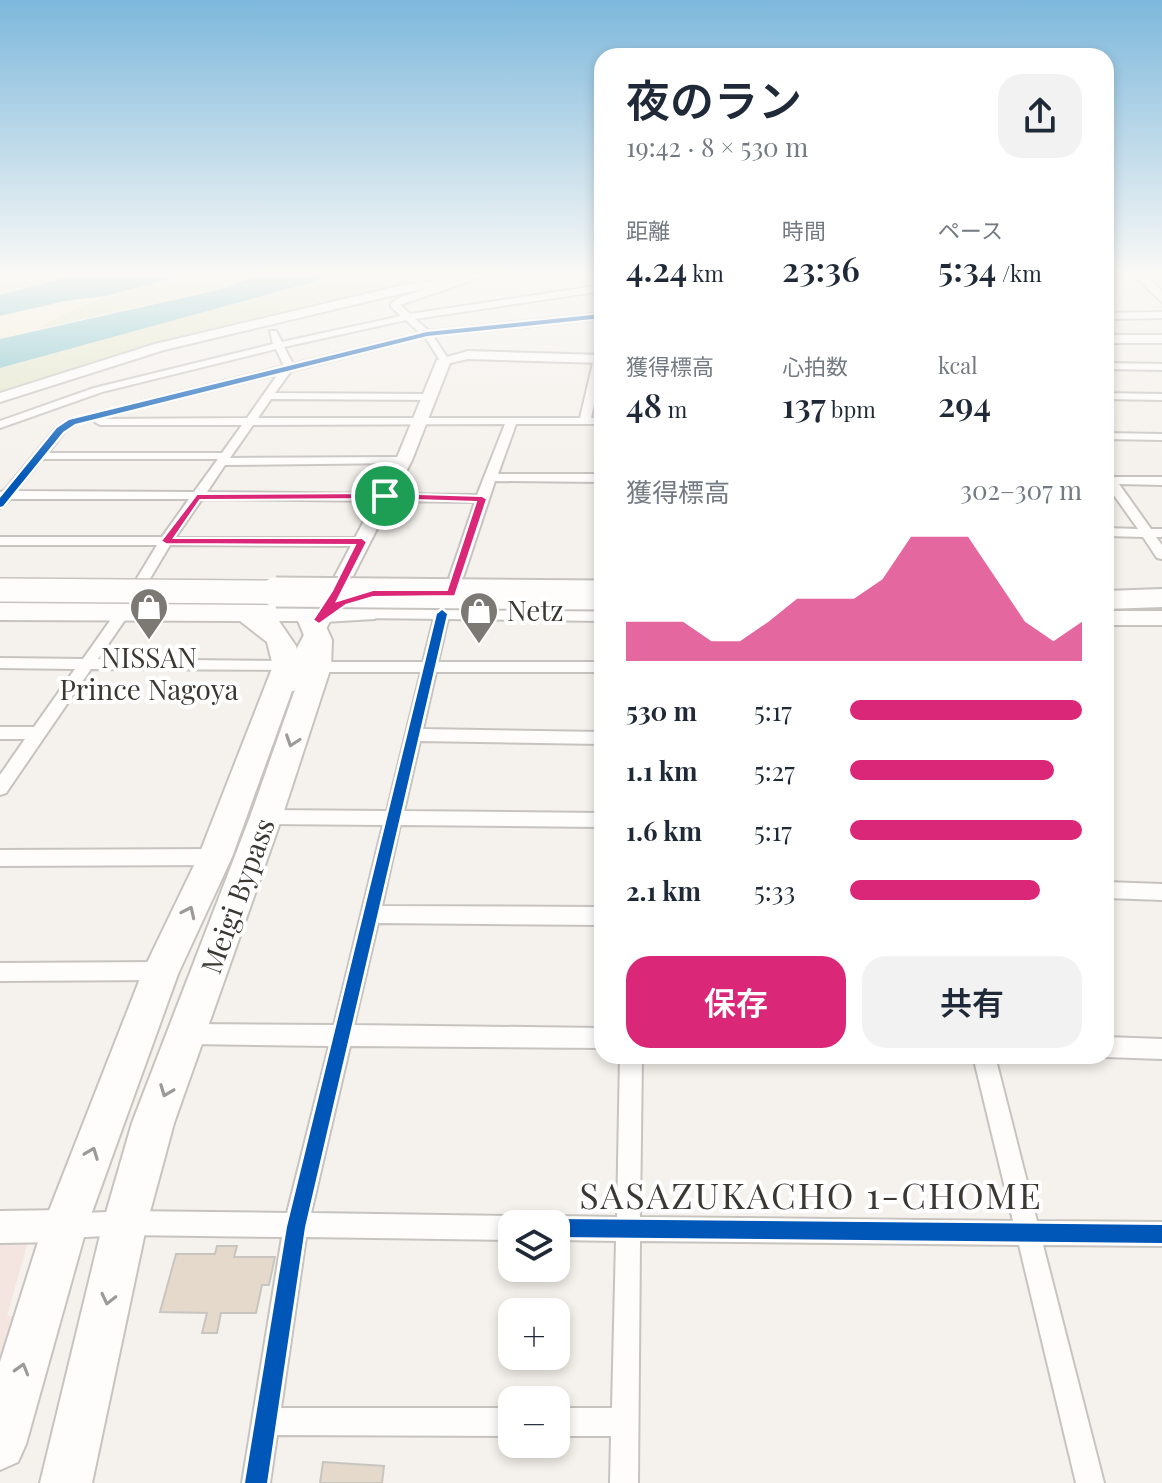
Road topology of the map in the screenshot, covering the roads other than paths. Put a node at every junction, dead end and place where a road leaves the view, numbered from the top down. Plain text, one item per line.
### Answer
1 (180, 342) edge
2 (265, 342) edge
3 (278, 342) edge
4 (392, 342) edge
5 (432, 342) edge
6 (594, 359) edge
7 (444, 360) junction
8 (289, 366) junction
9 (1114, 366) edge
10 (1162, 367) edge
11 (594, 388) edge
12 (267, 396) junction
13 (1114, 396) edge
14 (431, 397) junction
15 (1162, 397) edge
16 (0, 398) edge
17 (67, 401) junction
18 (422, 421) junction
19 (512, 421) junction
20 (585, 421) junction
21 (594, 421) edge
22 (72, 422) junction
23 (248, 422) junction
24 (0, 425) edge
25 (1114, 436) edge
26 (1162, 437) edge
27 (39, 456) junction
28 (224, 459) junction
29 (404, 460) junction
30 (491, 477) junction
31 (594, 478) edge
32 (1114, 478) edge
33 (1162, 481) edge
34 (1114, 487) edge
35 (385, 496) junction
36 (197, 497) junction
37 (3, 498) edge
38 (482, 499) junction
39 (1114, 532) edge
40 (1145, 532) junction
41 (1162, 533) edge
42 (0, 541) edge
43 (166, 541) junction
44 (362, 542) junction
45 (1162, 555) edge
46 (139, 587) junction
47 (0, 588) edge
48 (451, 593) junction
49 (594, 594) edge
50 (594, 594) edge
51 (1162, 596) edge
52 (240, 597) junction
53 (1114, 597) edge
54 (369, 603) junction
55 (594, 604) edge
56 (1114, 608) edge
57 (1162, 608) edge
58 (0, 610) edge
59 (124, 611) junction
60 (442, 614) junction
61 (594, 614) edge
62 (594, 614) edge
63 (1114, 617) edge
64 (1162, 617) edge
65 (323, 621) junction
66 (0, 663) edge
67 (87, 665) junction
68 (430, 666) junction
69 (594, 667) edge
70 (0, 733) edge
71 (37, 733) junction
72 (414, 735) junction
73 (261, 737) junction
74 (594, 738) edge
75 (0, 788) edge
76 (266, 817) junction
77 (394, 817) junction
78 (594, 820) edge
79 (215, 857) junction
80 (0, 858) edge
81 (1114, 890) edge
82 (1162, 892) edge
83 (370, 914) junction
84 (594, 916) edge
85 (161, 971) junction
86 (0, 972) edge
87 (188, 1034) junction
88 (340, 1035) junction
89 (594, 1038) edge
90 (1114, 1047) edge
91 (1162, 1049) edge
92 (631, 1064) edge
93 (986, 1064) edge
94 (125, 1223) junction
95 (65, 1226) junction
96 (0, 1227) edge
97 (296, 1227) junction
98 (498, 1228) edge
99 (570, 1228) edge
100 (630, 1228) junction
101 (1028, 1231) junction
102 (1162, 1234) edge
103 (265, 1421) junction
104 (498, 1422) edge
105 (570, 1422) edge
106 (624, 1422) junction
107 (0, 1444) edge
108 (66, 1483) edge
109 (256, 1483) edge
110 (624, 1483) edge
111 (1090, 1483) edge

1 - 16 street
2 - 17 street
3 - 8 street
4 - 8 street
5 - 7 street
6 - 7 street
7 - 14 street
8 - 12 street
8 - 22 street
9 - 10 street
11 - 20 street
12 - 14 street
12 - 23 street
13 - 15 street
14 - 18 street
17 - 22 street
17 - 24 street
18 - 19 street
18 - 23 street
18 - 29 street
19 - 20 street
19 - 30 street
20 - 21 street
22 - 23 street
22 - 27 street
23 - 28 street
25 - 26 street
27 - 28 street
27 - 37 street
28 - 29 street
28 - 36 street
29 - 35 street
30 - 31 street
30 - 38 street
32 - 33 street
34 - 40 street
35 - 36 street
35 - 38 street
35 - 44 street
36 - 37 street
36 - 43 street
38 - 48 street
39 - 40 street
40 - 41 street
40 - 45 street
42 - 43 street
43 - 44 street
43 - 46 street
44 - 65 street
46 - 47 highway
46 - 52 highway
46 - 59 street
47 - 52 highway, bridge
48 - 49 street
48 - 54 street
50 - 52 highway, bridge
51 - 53 highway
52 - 55 highway, bridge
52 - 59 highway
52 - 65 highway
52 - 65 street
52 - 65 highway
54 - 60 street
54 - 65 street
54 - 65 highway
56 - 57 highway
58 - 59 highway
58 - 62 highway
59 - 67 street
60 - 61 street
60 - 68 street
63 - 64 highway
65 - 67 street
65 - 68 street
65 - 73 highway, Meigi Bypass
65 - 73 street
65 -> 76 highway, Meigi Bypass
66 - 67 street
67 - 71 street
68 - 69 street
68 - 72 street
70 - 71 street
71 - 75 street
72 - 74 street
72 - 77 street
73 - 79 highway, Meigi Bypass
76 - 77 street
76 - 87 highway, Meigi Bypass
77 - 78 street
77 - 83 street
79 - 80 street
85 -> 79 highway, Meigi Bypass
81 - 82 street
83 - 84 street
83 - 88 street
85 - 86 street
95 -> 85 highway, Meigi Bypass
87 - 88 street
87 -> 94 highway, Meigi Bypass
88 - 89 street
88 - 97 street
90 - 91 street
92 - 100 street
93 - 101 street
94 - 95 street
94 - 97 street
94 -> 108 highway, Meigi Bypass
95 - 96 street
107 -> 95 highway, Meigi Bypass
97 - 98 street
97 - 103 street
99 - 100 street
100 - 101 street
100 - 106 street
101 - 102 street
101 - 111 street
103 - 104 street
103 - 109 street
105 - 106 street
106 - 110 street

